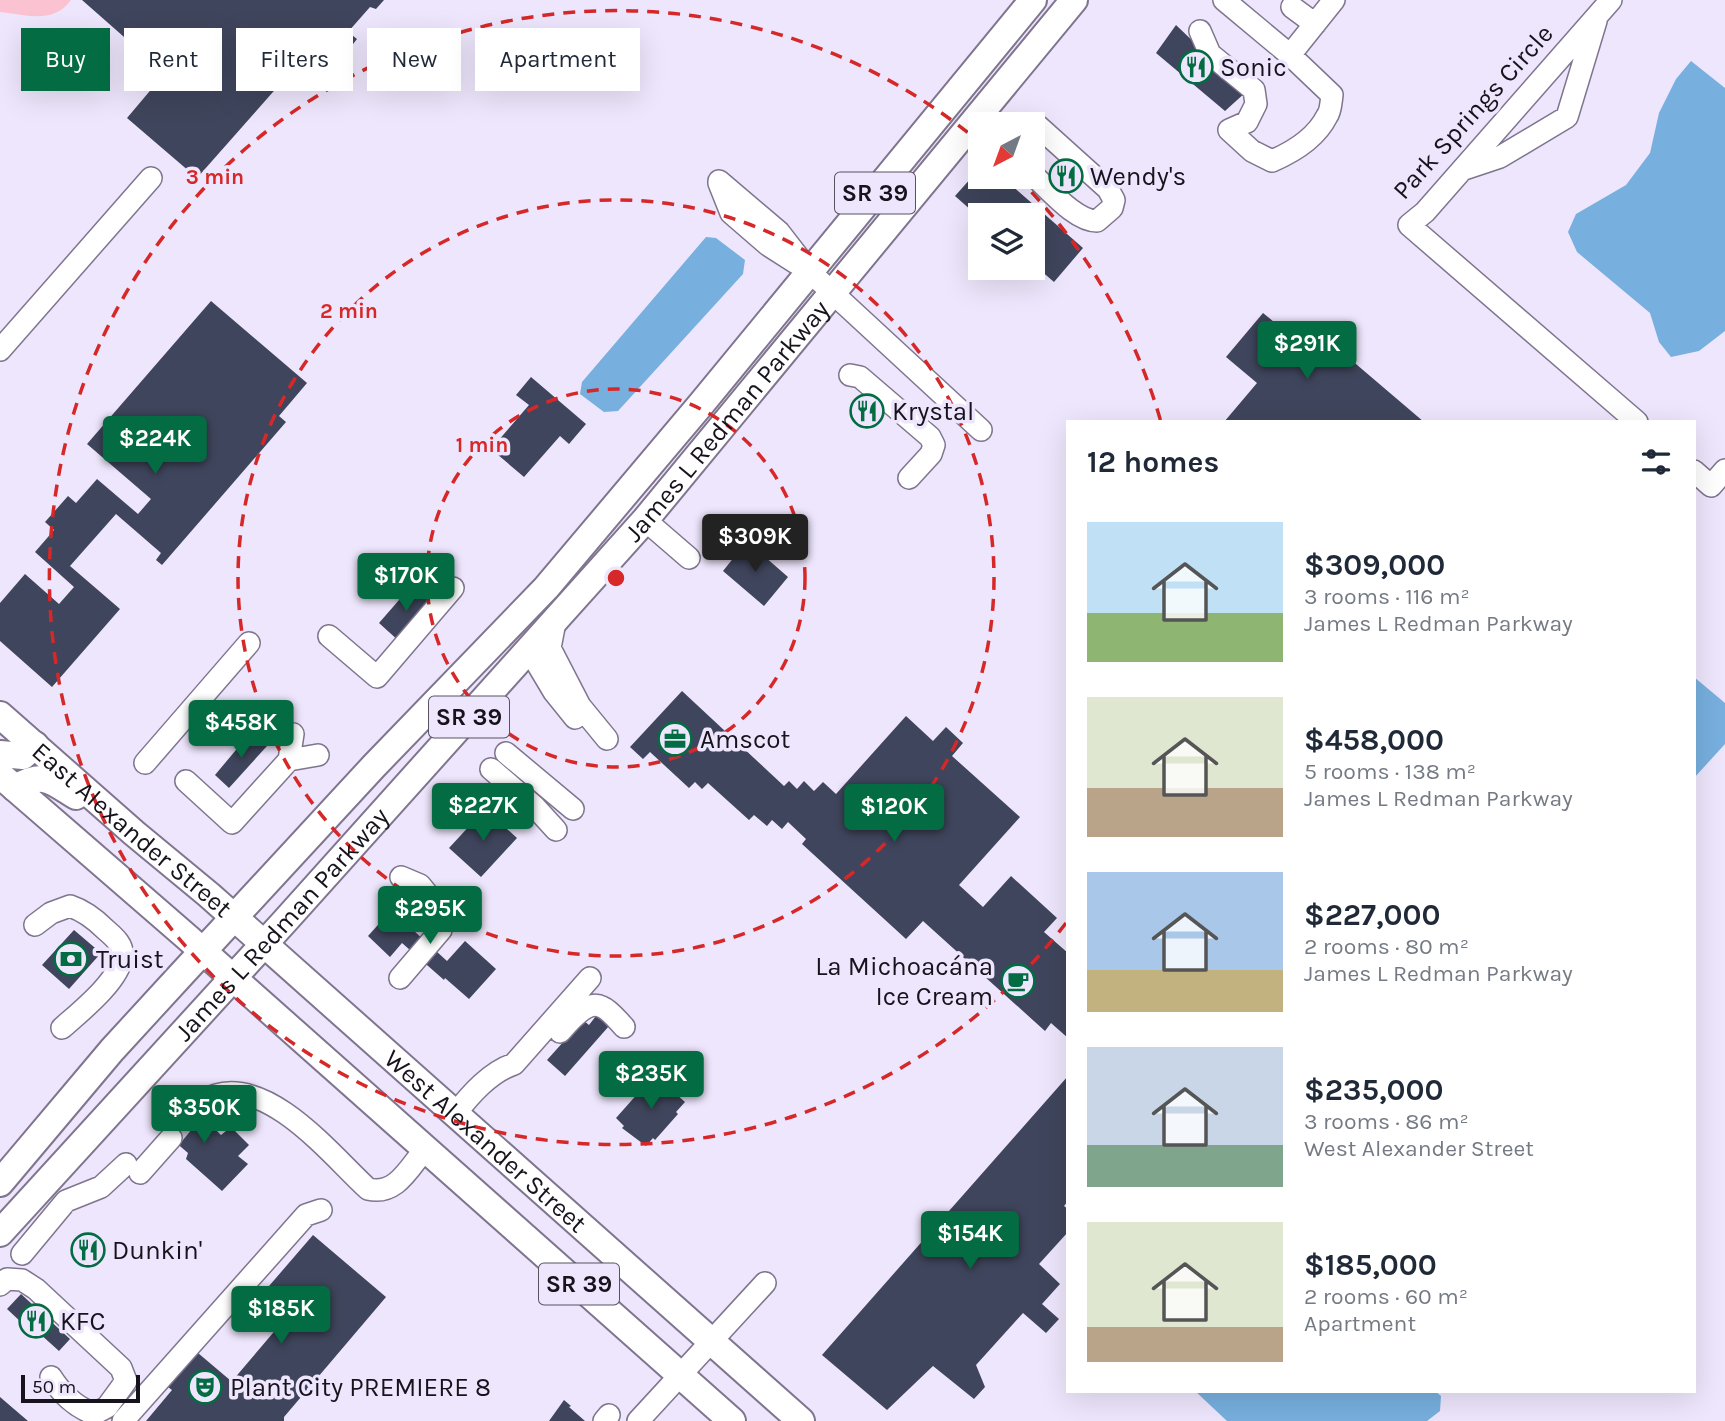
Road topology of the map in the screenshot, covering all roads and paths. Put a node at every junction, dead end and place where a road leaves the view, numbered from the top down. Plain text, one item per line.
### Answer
1 (1033, 0) edge
2 (1056, 0) edge
3 (1074, 0) edge
4 (1224, 0) edge
5 (1334, 0) edge
6 (1292, 7) dead end
7 (1604, 8) edge
8 (1315, 24) junction
9 (1200, 31) dead end
10 (1290, 55) junction
11 (1002, 88) junction
12 (1045, 132) edge
13 (1462, 170) junction
14 (151, 178) dead end
15 (1045, 186) edge
16 (810, 272) junction
17 (833, 294) junction
18 (0, 350) edge
19 (850, 375) dead end
20 (1635, 420) edge
21 (981, 430) dead end
22 (653, 461) junction
23 (1725, 470) edge
24 (1696, 473) edge
25 (909, 478) dead end
26 (645, 520) junction
27 (689, 558) dead end
28 (453, 589) dead end
29 (512, 622) junction
30 (555, 622) junction
31 (329, 636) dead end
32 (249, 643) dead end
33 (530, 650) junction
34 (0, 715) edge
35 (293, 734) dead end
36 (35, 745) junction
37 (506, 753) dead end
38 (0, 754) edge
39 (317, 755) dead end
40 (432, 759) junction
41 (289, 760) junction
42 (145, 763) dead end
43 (491, 769) dead end
44 (186, 781) dead end
45 (8, 782) edge
46 (573, 808) dead end
47 (556, 830) dead end
48 (134, 833) junction
49 (401, 877) dead end
50 (234, 918) junction
51 (36, 925) dead end
52 (264, 944) junction
53 (203, 951) junction
54 (233, 978) junction
55 (400, 978) dead end
56 (590, 978) dead end
57 (624, 1027) dead end
58 (62, 1028) dead end
59 (526, 1074) dead end
60 (455, 1114) junction
61 (190, 1115) tunnel mouth
62 (57, 1116) junction
63 (171, 1138) tunnel mouth
64 (425, 1149) junction
65 (0, 1183) edge
66 (0, 1208) edge
67 (321, 1210) dead end
68 (0, 1233) edge
69 (22, 1254) dead end
70 (765, 1283) dead end
71 (0, 1284) edge
72 (711, 1341) junction
73 (681, 1376) junction
74 (51, 1377) dead end
75 (123, 1421) edge
76 (638, 1421) edge
77 (732, 1421) edge
78 (801, 1421) edge

1 - 16 main road, James L Redman Parkway / SR 39
2 - 11 main road
3 - 11 main road, James L Redman Parkway / SR 39
4 - 10 street
5 - 8 street
6 - 8 street
7 - 13 street, Park Springs Circle
7 - 13 street
8 - 10 street
9 - 10 street
11 - 17 main road, James L Redman Parkway / SR 39
12 - 15 street
13 - 20 street, Park Springs Circle
14 - 18 street
16 - 17 street
16 - 22 main road, James L Redman Parkway / SR 39
17 - 21 street
17 - 26 main road, James L Redman Parkway / SR 39
19 - 25 street
22 - 29 main road, James L Redman Parkway / SR 39
22 - 33 main road
23 - 24 street
26 - 27 street
26 - 30 main road, James L Redman Parkway / SR 39
28 - 31 street
29 - 40 main road
29 - 50 main road, James L Redman Parkway / SR 39
30 - 33 main road, James L Redman Parkway / SR 39
30 - 33 street
32 - 42 street
33 - 40 main road, James L Redman Parkway / SR 39
34 - 36 main road, East Alexander Street
35 - 41 street
36 - 38 main road
36 - 48 main road, East Alexander Street
37 - 46 street
39 - 41 street
40 - 52 main road, James L Redman Parkway / SR 39
41 - 44 street
43 - 47 street
45 - 48 main road
45 - 53 main road, East Alexander Street
48 - 50 main road, East Alexander Street
49 - 55 street
50 - 52 main road, East Alexander Street
50 - 53 main road, James L Redman Parkway / SR 39
51 - 58 street
52 - 54 main road, James L Redman Parkway
52 - 60 main road, West Alexander Street / SR 39
53 - 54 main road, East Alexander Street / SR 39
53 - 62 main road, James L Redman Parkway
54 - 64 main road, West Alexander Street / SR 39
54 - 68 main road, James L Redman Parkway
56 - 60 street
57 - 59 street
60 - 64 main road
60 - 72 main road, West Alexander Street / SR 39
61 - 64 street
62 - 65 main road, James L Redman Parkway
62 - 66 main road
63 - 69 street
64 - 73 main road, West Alexander Street / SR 39
67 - 75 street
70 - 72 street
71 - 74 street
72 - 73 street
72 - 78 main road, West Alexander Street / SR 39
73 - 76 street
73 - 77 main road, West Alexander Street / SR 39

